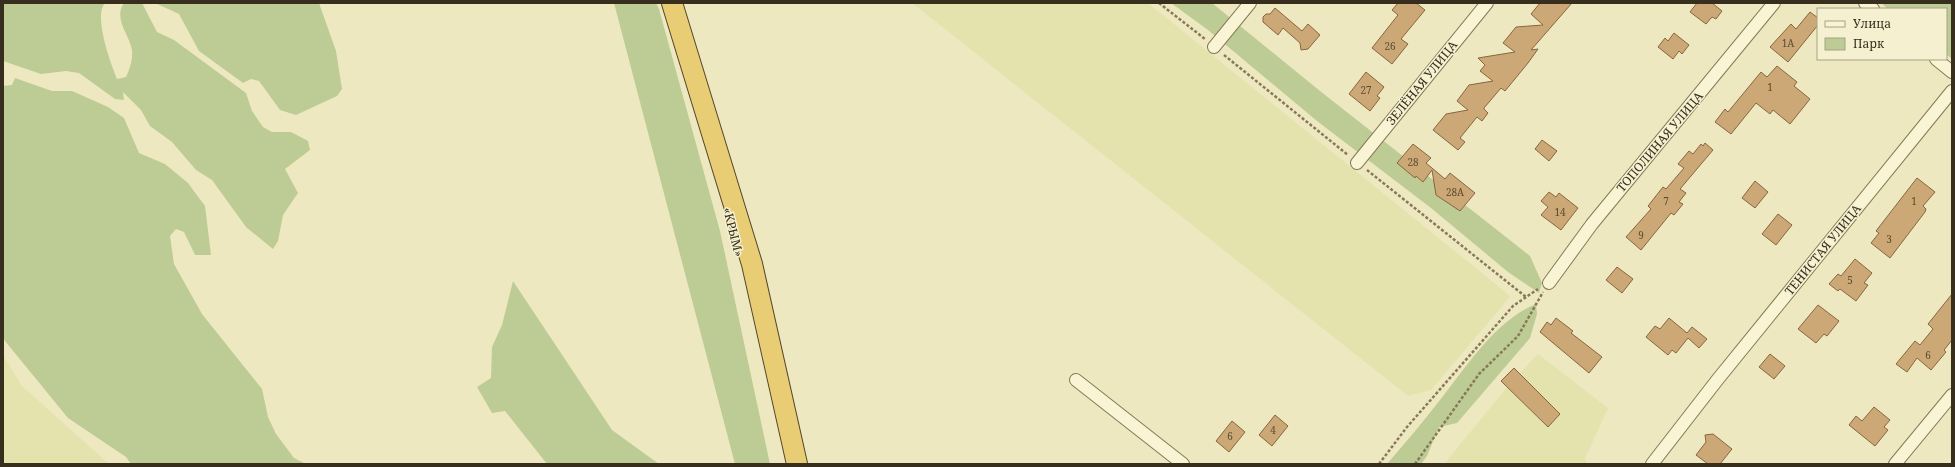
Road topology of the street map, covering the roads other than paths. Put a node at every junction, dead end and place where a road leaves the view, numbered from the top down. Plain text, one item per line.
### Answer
1 (663, 3) edge
2 (672, 3) edge
3 (1250, 3) edge
4 (1487, 3) edge
5 (1774, 3) edge
6 (1214, 47) road end
7 (1937, 60) edge
8 (1952, 72) edge
9 (1952, 91) edge
10 (1357, 163) road end
11 (1549, 283) road end
12 (1076, 380) dead end
13 (1952, 395) edge
14 (789, 464) edge
15 (797, 464) edge
16 (1183, 464) edge
17 (1652, 464) edge
18 (1895, 464) edge

1 - 14 highway, «КРЫМ»
2 - 15 highway
3 - 6 street
4 - 10 street, ЗЕЛЁНАЯ УЛИЦА
5 - 11 street, ТОПОЛИНАЯ УЛИЦА
7 - 8 street
9 - 17 street, ТЕНИСТАЯ УЛИЦА
12 - 16 street
13 - 18 street

